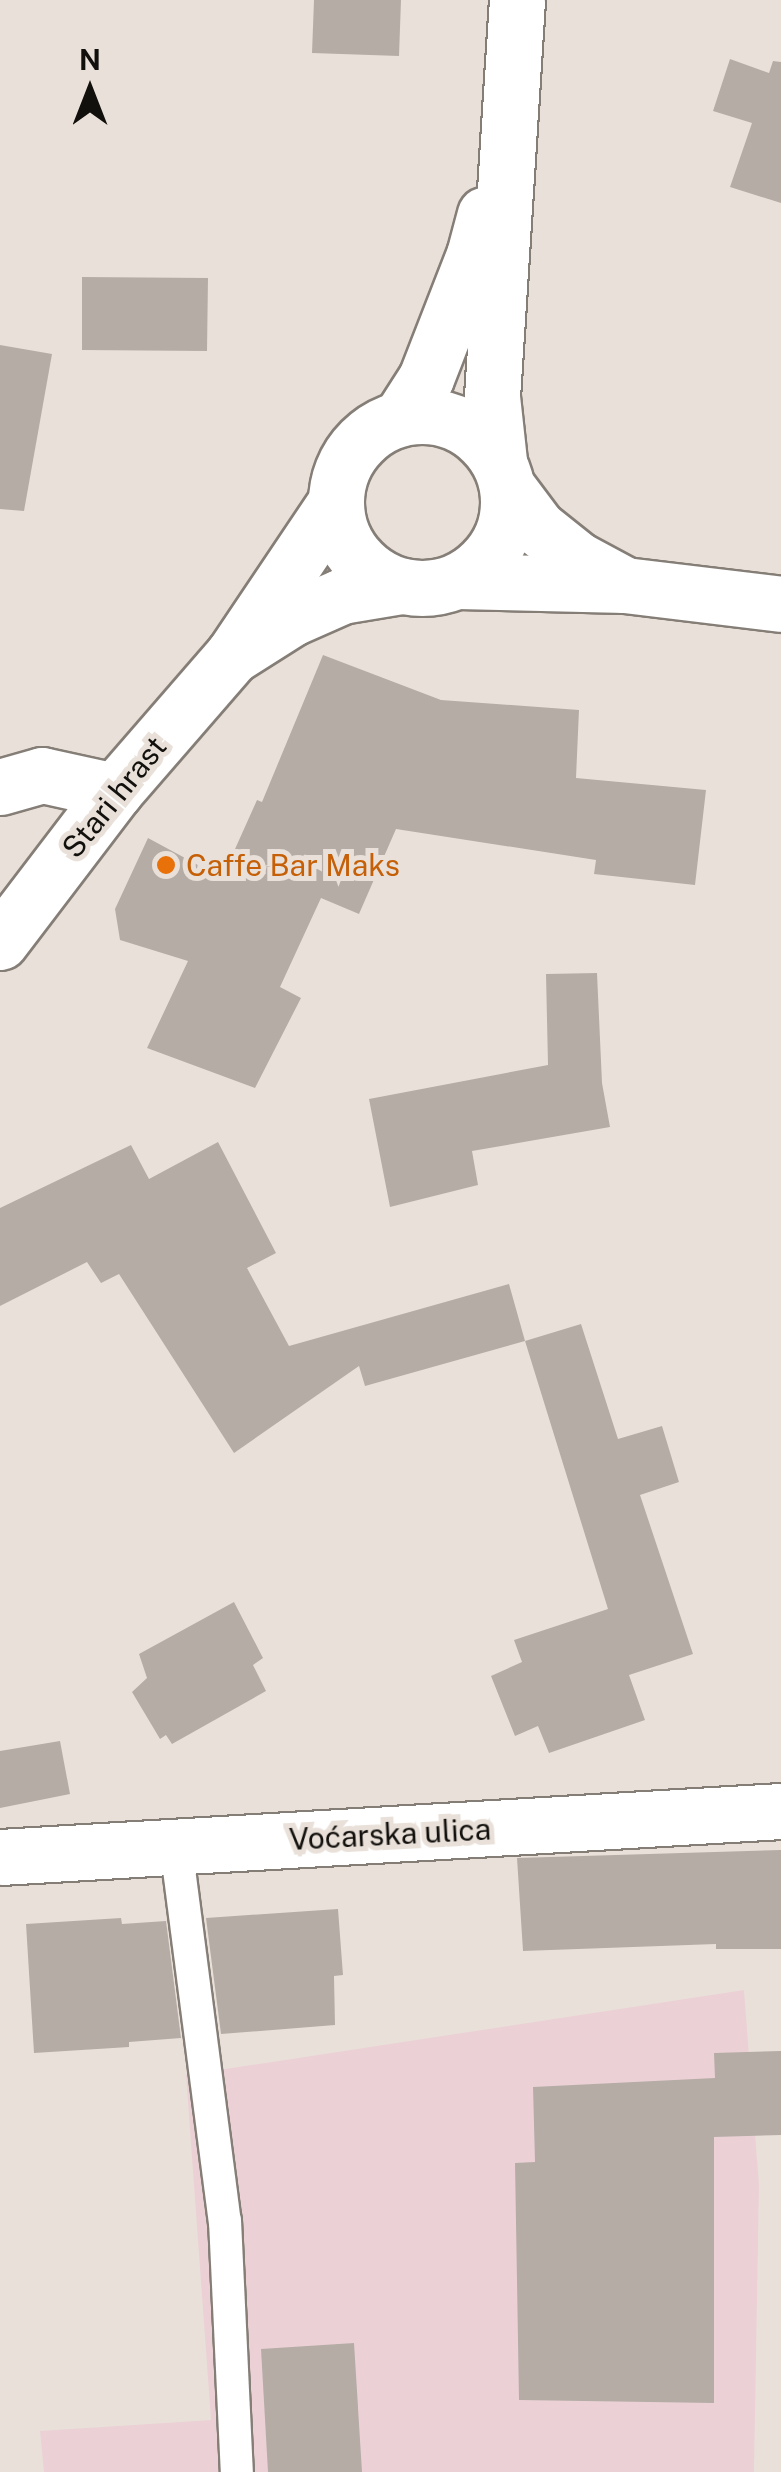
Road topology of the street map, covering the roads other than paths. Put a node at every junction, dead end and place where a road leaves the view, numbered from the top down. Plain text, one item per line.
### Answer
1 (517, 0) edge
2 (511, 109) junction
3 (401, 418) junction
4 (504, 475) junction
5 (335, 503) junction
6 (458, 581) junction
7 (625, 585) junction
8 (402, 586) junction
9 (781, 604) edge
10 (232, 656) junction
11 (0, 787) edge
12 (115, 791) junction
13 (0, 942) edge
14 (781, 1812) edge
15 (176, 1846) junction
16 (0, 1857) edge
17 (237, 2472) edge

1 - 2 street
2 - 3 street
2 - 4 street
3 - 4 street
3 - 5 street
4 - 6 street
4 - 7 street
5 - 8 street
5 - 10 street, Stari hrast
6 - 7 street
6 - 8 street
7 - 9 street
8 - 10 street, Stari hrast
10 - 12 street, Stari hrast
11 - 12 street
12 - 13 street, Stari hrast
14 - 15 street, Voćarska ulica
15 - 16 street, Voćarska ulica
15 - 17 lane

